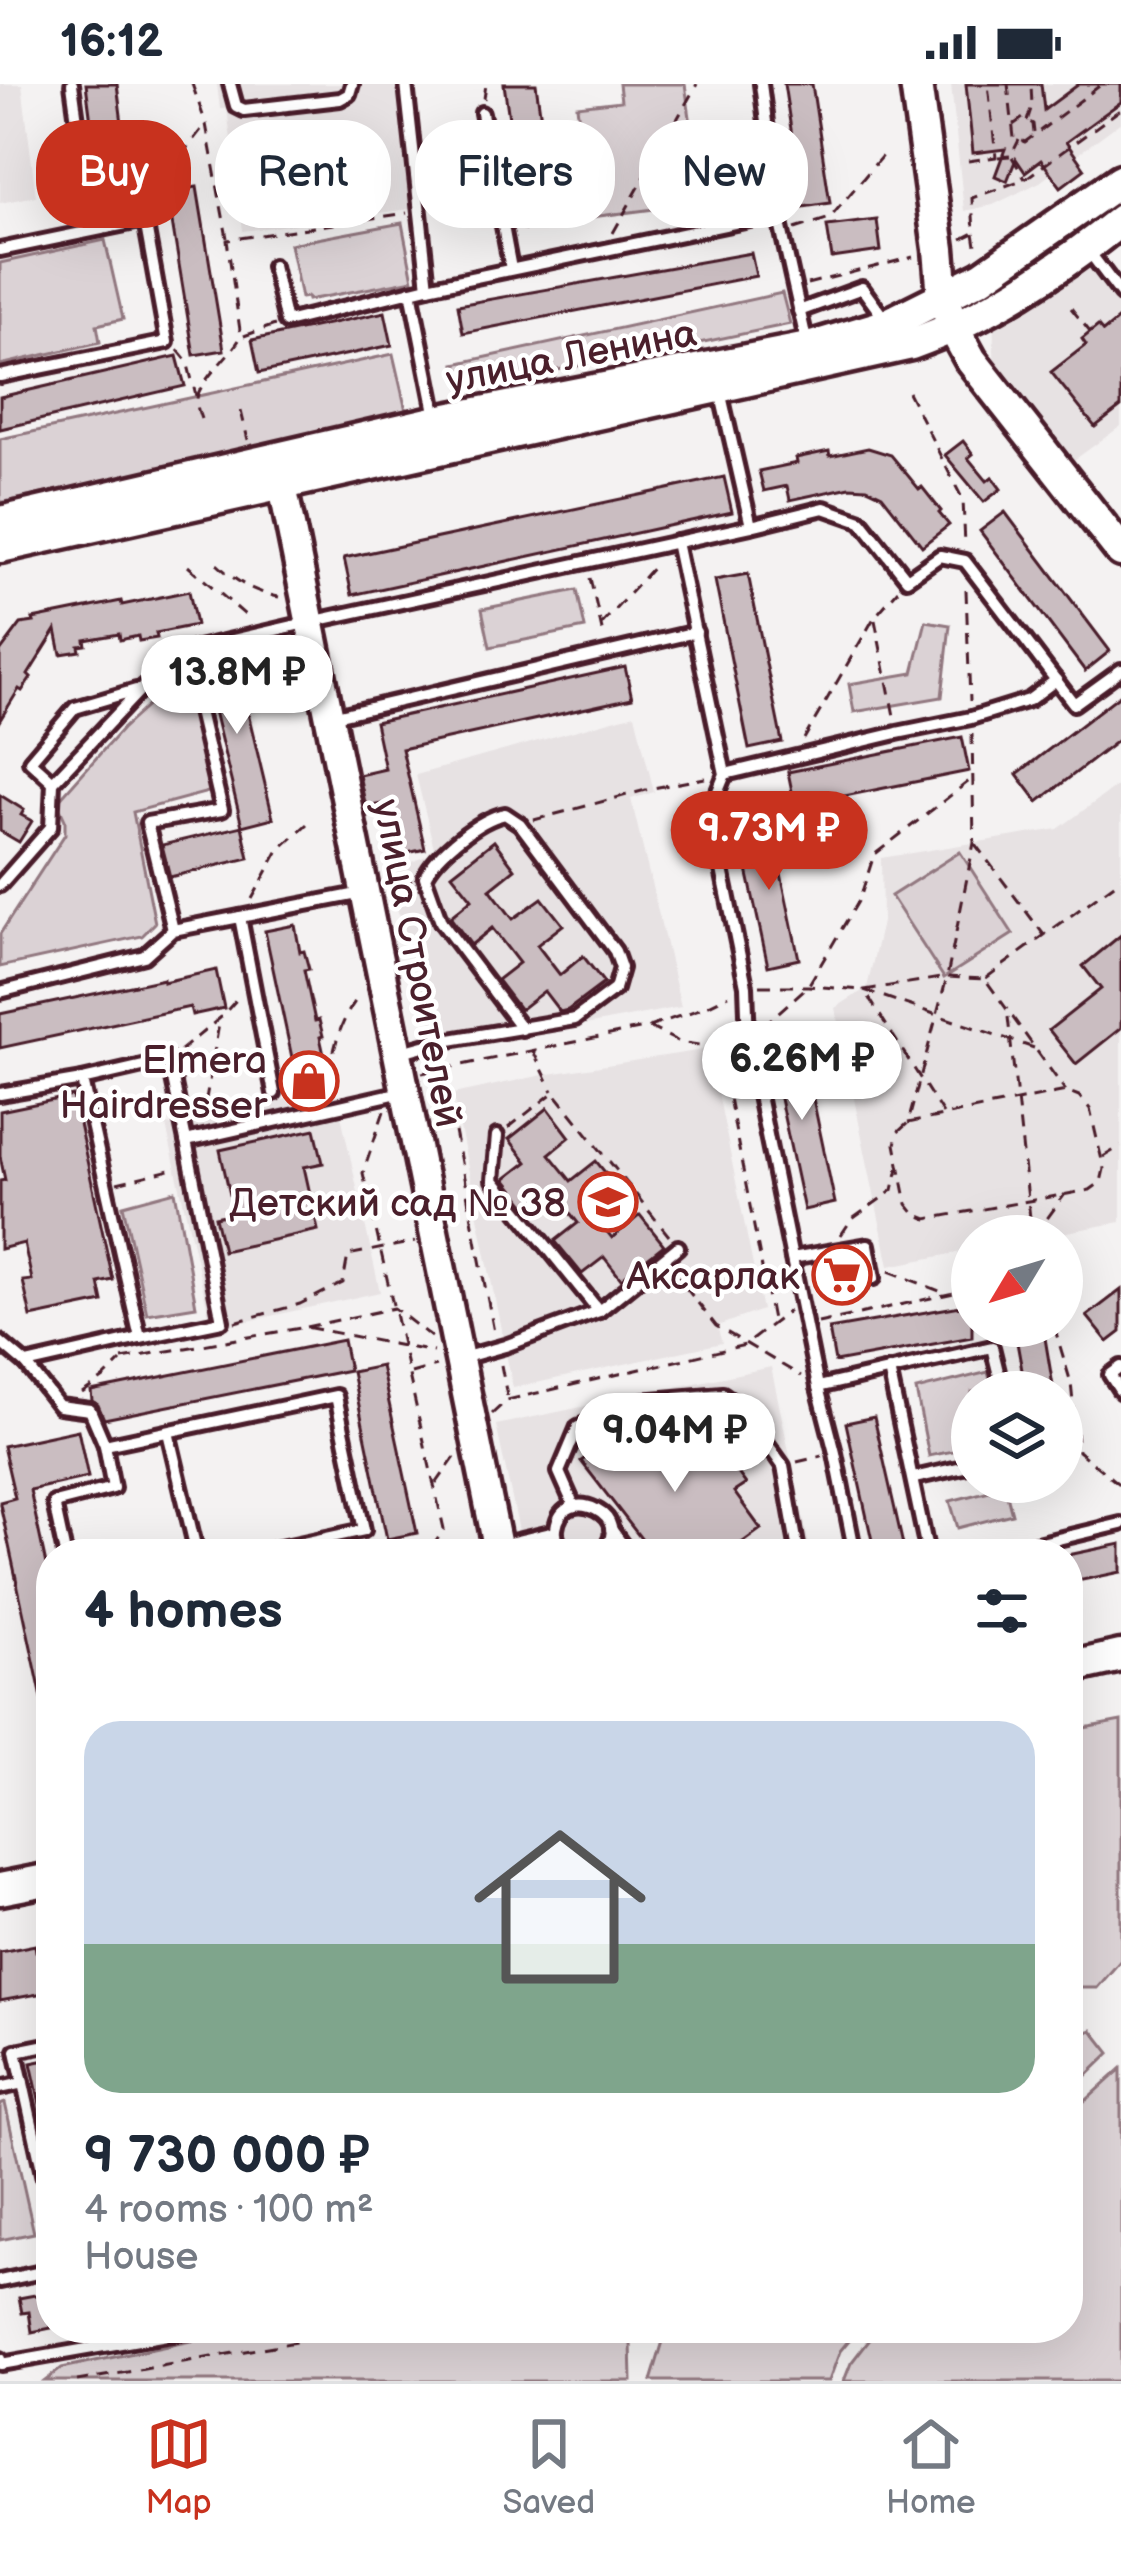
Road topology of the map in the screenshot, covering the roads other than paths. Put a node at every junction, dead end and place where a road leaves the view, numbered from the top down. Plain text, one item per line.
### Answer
1 (72, 84) edge
2 (230, 84) edge
3 (352, 84) edge
4 (406, 84) edge
5 (761, 84) edge
6 (916, 84) edge
7 (482, 113) dead end
8 (766, 120) edge
9 (1121, 180) edge
10 (1121, 220) edge
11 (103, 228) edge
12 (146, 228) edge
13 (710, 228) edge
14 (781, 228) edge
15 (92, 230) junction
16 (1086, 248) junction
17 (0, 250) edge
18 (273, 266) dead end
19 (511, 269) junction
20 (428, 287) junction
21 (411, 291) junction
22 (1121, 294) edge
23 (943, 297) junction
24 (799, 311) junction
25 (888, 324) junction
26 (954, 329) junction
27 (808, 347) junction
28 (0, 376) edge
29 (719, 388) junction
30 (436, 421) junction
31 (279, 471) junction
32 (0, 522) edge
33 (752, 526) junction
34 (676, 542) junction
35 (0, 548) edge
36 (1121, 551) edge
37 (299, 624) junction
38 (696, 632) junction
39 (185, 651) junction
40 (1121, 670) edge
41 (1056, 680) junction
42 (140, 689) junction
43 (329, 717) junction
44 (725, 774) junction
45 (53, 782) junction
46 (0, 885) edge
47 (373, 891) junction
48 (240, 917) junction
49 (172, 930) junction
50 (0, 992) edge
51 (522, 1029) junction
52 (398, 1079) junction
53 (82, 1081) junction
54 (274, 1093) dead end
55 (0, 1094) edge
56 (497, 1136) road end
57 (193, 1140) junction
58 (678, 1247) road end
59 (792, 1258) junction
60 (874, 1278) dead end
61 (599, 1312) junction
62 (140, 1337) junction
63 (0, 1342) edge
64 (459, 1359) junction
65 (26, 1364) junction
66 (1121, 1366) edge
67 (889, 1370) junction
68 (998, 1371) edge
69 (818, 1387) junction
70 (1121, 1392) edge
71 (168, 1432) junction
72 (105, 1444) junction
73 (951, 1470) edge
74 (914, 1478) junction
75 (574, 1506) junction
76 (1121, 1524) edge
77 (611, 1529) junction
78 (555, 1532) junction
79 (62, 1539) edge
80 (193, 1539) edge
81 (322, 1539) edge
82 (496, 1539) edge
83 (533, 1539) edge
84 (557, 1539) edge
85 (609, 1539) edge
86 (618, 1539) edge
87 (796, 1539) edge
88 (853, 1539) edge
89 (925, 1539) edge
90 (1058, 1539) edge
91 (1121, 1656) edge
92 (1083, 1664) edge
93 (36, 1882) edge
94 (0, 1889) edge
95 (36, 2047) edge
96 (23, 2083) junction
97 (0, 2088) edge
98 (36, 2142) edge
99 (36, 2273) edge
100 (0, 2281) edge
101 (121, 2343) edge
102 (0, 2359) edge

1 - 15 lane
2 - 3 lane
4 - 20 lane
5 - 8 lane
6 - 23 main road
7 - 19 lane
9 - 23 main road, улица Ленина
10 - 16 main road, улица Ленина
11 - 15 lane
12 - 28 lane
13 - 19 lane
14 - 24 lane
15 - 17 lane
16 - 22 lane
16 - 26 main road, улица Ленина
18 - 21 lane
19 - 20 lane
20 - 21 lane
21 - 30 lane
23 - 25 main road, улица Ленина
23 - 26 main road
24 - 25 lane
24 - 27 lane
25 - 27 main road, улица Ленина
26 - 29 main road, улица Ленина
26 - 36 main road
27 - 30 main road, улица Ленина
29 - 31 main road, улица Ленина
29 - 33 lane
30 - 31 main road, улица Ленина
31 - 32 main road, улица Ленина
31 - 35 main road, улица Ленина
31 - 37 street, улица Строителей
33 - 34 lane
33 - 41 lane
34 - 37 lane
34 - 38 lane
37 - 39 lane
37 - 43 street, улица Строителей
38 - 43 lane
38 - 44 lane
39 - 42 lane
39 - 49 lane
40 - 41 lane
41 - 44 lane
42 - 45 lane
42 - 45 lane
43 - 47 street, улица Строителей
44 - 59 lane
45 - 46 lane
47 - 48 lane
47 - 52 street, улица Строителей
48 - 49 lane
48 - 54 lane
49 - 50 lane
51 - 51 lane
51 - 52 lane
52 - 57 lane
52 - 64 street, улица Строителей
53 - 55 lane
53 - 57 lane
53 - 62 lane
56 - 61 lane
57 - 62 lane
58 - 61 lane
59 - 60 lane
59 - 69 lane
61 - 64 lane
62 - 65 lane
63 - 65 lane
64 - 82 street, улица Строителей
65 - 72 lane
66 - 70 lane
67 - 68 lane
67 - 69 lane
67 - 74 lane
69 - 88 lane
71 - 72 lane
71 - 80 lane
71 - 81 lane
72 - 79 lane
73 - 74 lane
74 - 89 lane
75 - 77 lane
75 - 78 lane
75 - 87 lane
76 - 90 lane
77 - 85 lane
77 - 86 lane
78 - 83 lane
78 - 84 lane
91 - 92 main road
93 - 94 main road
95 - 96 lane
96 - 97 lane
96 - 98 lane
99 - 100 lane
101 - 102 lane

